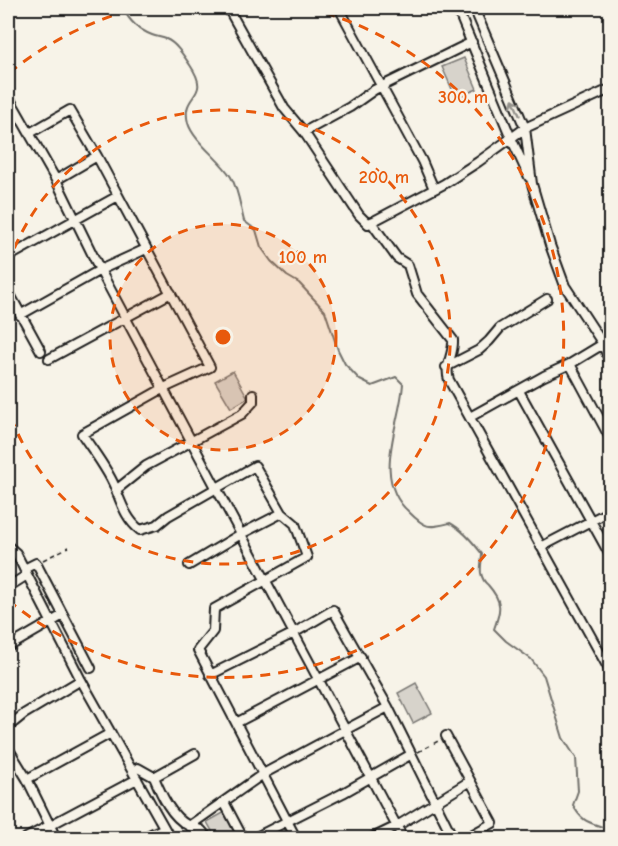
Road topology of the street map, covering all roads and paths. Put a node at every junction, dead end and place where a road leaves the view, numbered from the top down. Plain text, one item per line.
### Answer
1 (228, 8) edge
2 (339, 8) edge
3 (457, 8) edge
4 (474, 8) edge
5 (472, 42) junction
6 (382, 85) junction
7 (610, 89) edge
8 (8, 96) edge
9 (525, 128) junction
10 (304, 132) junction
11 (30, 133) junction
12 (510, 138) junction
13 (97, 156) junction
14 (56, 180) junction
15 (532, 184) junction
16 (434, 189) junction
17 (118, 196) junction
18 (76, 221) junction
19 (371, 222) junction
20 (146, 249) junction
21 (8, 257) edge
22 (100, 270) junction
23 (8, 291) edge
24 (171, 294) junction
25 (547, 299) dead end
26 (20, 315) junction
27 (126, 317) junction
28 (603, 344) junction
29 (41, 351) dead end
30 (610, 351) edge
31 (49, 359) dead end
32 (610, 363) edge
33 (570, 364) junction
34 (446, 367) junction
35 (164, 388) junction
36 (519, 391) junction
37 (253, 394) dead end
38 (470, 417) junction
39 (610, 438) edge
40 (192, 441) junction
41 (217, 488) junction
42 (116, 490) junction
43 (610, 511) edge
44 (282, 513) junction
45 (592, 522) junction
46 (241, 534) junction
47 (8, 546) edge
48 (69, 547) dead end
49 (541, 547) junction
50 (610, 555) edge
51 (36, 563) junction
52 (189, 565) dead end
53 (26, 572) junction
54 (266, 580) junction
55 (8, 587) edge
56 (63, 615) junction
57 (51, 622) junction
58 (292, 634) junction
59 (8, 647) edge
60 (361, 657) junction
61 (91, 668) dead end
62 (610, 672) edge
63 (210, 675) junction
64 (81, 680) junction
65 (318, 681) junction
66 (388, 707) junction
67 (236, 723) junction
68 (8, 727) edge
69 (345, 730) junction
70 (111, 733) junction
71 (446, 736) joint
72 (8, 748) edge
73 (195, 754) dead end
74 (410, 755) junction
75 (263, 774) junction
76 (135, 775) junction
77 (154, 777) junction
78 (371, 778) junction
79 (27, 779) junction
80 (470, 781) junction
81 (435, 801) junction
82 (224, 802) junction
83 (288, 821) junction
84 (50, 825) junction
85 (189, 826) junction
86 (397, 826) junction
87 (164, 828) junction
88 (26, 838) edge
89 (56, 838) edge
90 (143, 838) edge
91 (170, 838) edge
92 (207, 838) edge
93 (243, 838) edge
94 (254, 838) edge
95 (296, 838) edge
96 (372, 838) edge
97 (403, 838) edge
98 (453, 838) edge
99 (466, 838) edge

1 - 10 street
2 - 6 street
3 - 5 street
9 -> 4 street
5 - 6 street
5 - 12 street
6 - 10 street
6 - 16 street
7 - 9 street
8 - 11 street
9 - 12 street
9 - 15 street
10 - 19 street
11 - 13 street
11 - 14 street
12 - 15 street
12 - 16 street
13 - 14 street
13 - 17 street
14 - 18 street
15 - 28 street
16 - 19 street
17 - 18 street
17 - 20 street
18 - 21 street
18 - 22 street
19 - 34 street
20 - 22 street
20 - 24 street
22 - 26 street
22 - 27 street
23 - 26 street
24 - 27 street
24 - 35 street
25 - 34 street
26 - 29 street
27 - 31 street
27 - 35 street
28 - 30 street
28 - 32 street
28 - 33 street
33 - 36 street
33 - 39 street
34 - 38 street
35 - 40 street
35 - 42 street
36 - 38 street
36 - 45 street
37 - 40 street
38 - 49 street
40 - 41 street
40 - 42 street
41 - 42 street
41 - 44 street
41 - 46 street
43 - 45 street
44 - 46 street
44 - 54 street
45 - 49 street
45 - 50 street
46 - 52 street
46 - 54 street
47 - 53 street
48 - 51 path
49 - 62 street
51 - 53 street
51 - 56 street
53 - 55 street
53 - 57 street
54 - 58 street
54 - 63 street
56 - 57 street
56 - 61 street
57 - 59 street
57 - 64 street
58 - 60 street
58 - 63 street
58 - 65 street
60 - 65 street
60 - 66 street
63 - 67 street
64 - 68 street
64 - 70 street
65 - 67 street
65 - 69 street
66 - 69 street
66 - 74 street
67 - 75 street
69 - 75 street
69 - 78 street
70 - 76 street
70 - 79 street
71 - 74 path
71 - 80 street
72 - 79 street
73 - 77 street
74 - 78 street
74 - 81 street
75 - 82 street
75 - 83 street
76 - 77 street
76 - 84 street
76 - 87 street
77 - 85 street
78 - 83 street
78 - 86 street
79 - 84 street
80 - 81 street
80 - 99 street
81 - 86 street
81 - 98 street
82 - 85 street
82 - 93 street
83 - 94 street
83 - 95 street
84 - 88 street
84 - 89 street
85 - 92 street
86 - 96 street
86 - 97 street
87 - 90 street
87 - 91 street

